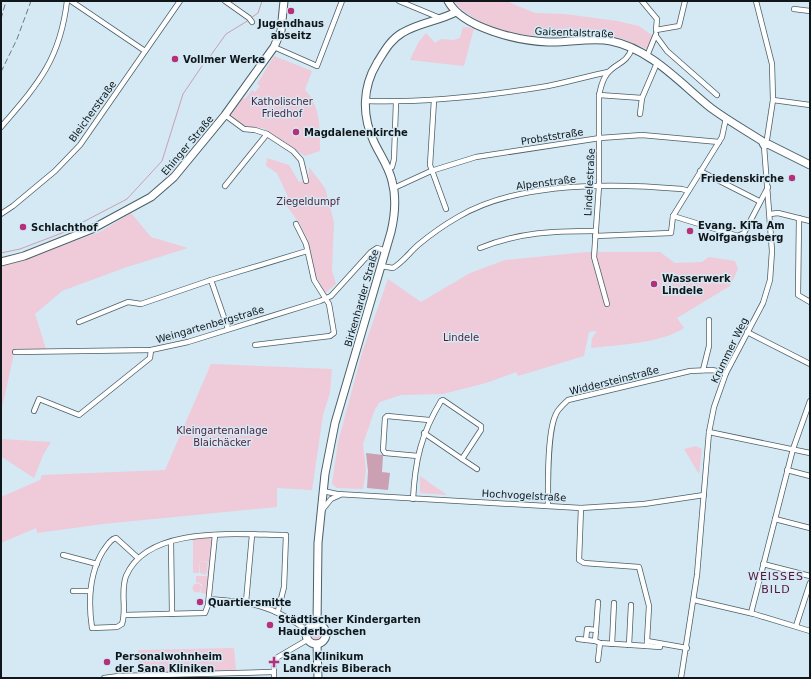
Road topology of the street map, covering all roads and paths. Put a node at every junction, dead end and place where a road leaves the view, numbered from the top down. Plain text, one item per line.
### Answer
1 (66, 1) edge
2 (71, 1) edge
3 (180, 1) edge
4 (225, 1) edge
5 (284, 1) edge
6 (342, 1) edge
7 (400, 1) edge
8 (642, 1) edge
9 (684, 1) edge
10 (756, 1) edge
11 (448, 2) edge
12 (794, 9) dead end
13 (810, 11) edge
14 (456, 12) junction
15 (440, 18) junction
16 (252, 22) dead end
17 (656, 33) junction
18 (274, 48) junction
19 (632, 48) junction
20 (145, 51) junction
21 (647, 56) junction
22 (657, 63) junction
23 (608, 72) junction
24 (599, 95) junction
25 (717, 95) dead end
26 (642, 98) junction
27 (434, 100) junction
28 (773, 100) junction
29 (365, 101) junction
30 (396, 102) junction
31 (810, 105) edge
32 (640, 114) dead end
33 (224, 115) junction
34 (726, 118) junction
35 (1, 127) edge
36 (267, 134) junction
37 (600, 138) junction
38 (719, 142) junction
39 (765, 142) junction
40 (810, 165) edge
41 (388, 169) junction
42 (431, 171) junction
43 (700, 172) junction
44 (306, 181) dead end
45 (225, 186) dead end
46 (599, 186) junction
47 (768, 186) junction
48 (394, 188) junction
49 (688, 191) junction
50 (760, 201) junction
51 (446, 209) dead end
52 (1, 214) edge
53 (770, 214) junction
54 (673, 216) junction
55 (799, 218) junction
56 (810, 221) edge
57 (296, 224) dead end
58 (595, 234) junction
59 (480, 248) dead end
60 (386, 251) junction
61 (307, 252) junction
62 (1, 262) edge
63 (381, 266) junction
64 (211, 280) junction
65 (326, 299) junction
66 (810, 302) edge
67 (607, 304) dead end
68 (709, 320) dead end
69 (79, 322) dead end
70 (228, 329) junction
71 (747, 332) junction
72 (255, 345) dead end
73 (151, 350) junction
74 (15, 352) dead end
75 (810, 364) edge
76 (703, 370) junction
77 (726, 372) junction
78 (810, 401) edge
79 (34, 411) dead end
80 (429, 420) junction
81 (709, 432) junction
82 (424, 433) junction
83 (792, 449) junction
84 (810, 453) edge
85 (418, 456) junction
86 (462, 459) junction
87 (477, 469) dead end
88 (788, 470) junction
89 (810, 476) edge
90 (323, 491) junction
91 (342, 494) junction
92 (704, 495) junction
93 (414, 498) junction
94 (548, 506) junction
95 (581, 508) junction
96 (321, 512) junction
97 (775, 519) junction
98 (810, 528) edge
99 (215, 535) junction
100 (252, 535) junction
101 (171, 542) junction
102 (63, 555) dead end
103 (138, 558) junction
104 (96, 564) junction
105 (763, 564) junction
106 (810, 576) edge
107 (810, 583) edge
108 (73, 590) dead end
109 (90, 591) junction
110 (209, 599) junction
111 (694, 600) junction
112 (246, 602) junction
113 (598, 602) dead end
114 (614, 603) dead end
115 (631, 605) dead end
116 (278, 611) junction
117 (751, 613) junction
118 (172, 614) junction
119 (124, 615) junction
120 (317, 625) junction
121 (796, 626) junction
122 (307, 630) junction
123 (596, 630) junction
124 (810, 631) edge
125 (578, 639) dead end
126 (307, 640) junction
127 (586, 640) junction
128 (597, 642) junction
129 (317, 644) junction
130 (612, 644) junction
131 (647, 644) junction
132 (629, 645) junction
133 (687, 648) junction
134 (598, 660) dead end
135 (273, 672) junction
136 (118, 677) edge
137 (104, 678) edge
138 (274, 678) edge
139 (318, 678) edge
140 (681, 678) edge

1 - 35 street
2 - 20 street
3 - 20 street, Bleicherstraße
4 - 16 street
5 - 18 main road, Ehinger Straße
6 - 18 street
7 - 15 street
8 - 17 street
9 - 17 street
10 - 28 street, Krummer Weg
11 - 14 main road, Gaisentalstraße
11 - 15 main road
12 - 13 street
14 - 15 main road, Birkenharder Straße
14 - 19 main road, Gaisentalstraße
15 - 29 main road, Birkenharder Straße
17 - 21 street
17 - 25 street
18 - 33 main road, Ehinger Straße
19 - 21 main road, Gaisentalstraße
19 - 23 street
20 - 52 street, Bleicherstraße
21 - 22 main road, Gaisentalstraße
22 - 26 street
22 - 34 main road, Gaisentalstraße
23 - 24 street, Lindelestraße
23 - 27 street
24 - 26 street
24 - 37 street, Lindelestraße
26 - 32 street
27 - 30 street
27 - 42 street
28 - 31 street
28 - 39 street, Krummer Weg
29 - 30 street
29 - 41 main road, Birkenharder Straße
30 - 41 street
33 - 36 street
33 - 62 main road, Ehinger Straße
34 - 38 street
34 - 39 main road, Gaisentalstraße
36 - 44 street
36 - 45 street
37 - 38 street, Probststraße
37 - 42 street, Probststraße
37 - 46 street, Lindelestraße
38 - 43 street
39 - 40 main road, Gaisentalstraße
39 - 47 street, Krummer Weg
41 - 48 main road, Birkenharder Straße
42 - 48 street, Probststraße
42 - 51 street
43 - 49 street
43 - 50 street
46 - 49 street, Alpenstraße
46 - 58 street, Lindelestraße
46 - 63 street, Alpenstraße
47 - 50 street
47 - 53 street, Krummer Weg
48 - 60 main road, Birkenharder Straße
49 - 54 street
50 - 54 street
53 - 55 street
53 - 71 street, Krummer Weg
54 - 58 street
55 - 56 street
55 - 66 street
57 - 61 street
58 - 59 street
58 - 67 street, Lindelestraße
60 - 63 main road, Birkenharder Straße
60 - 65 street, Weingartenbergstraße
61 - 64 street
61 - 65 street
63 - 90 main road, Birkenharder Straße
64 - 69 street
64 - 70 street
65 - 70 street, Weingartenbergstraße
65 - 72 street
68 - 76 street
70 - 73 street, Weingartenbergstraße
71 - 75 street
71 - 77 street, Krummer Weg
73 - 74 street, Weingartenbergstraße
73 - 79 street
76 - 77 street, Widdersteinstraße
76 - 94 street, Widdersteinstraße
77 - 81 street, Krummer Weg
78 - 83 street
80 - 82 street
80 - 85 street
80 - 86 street
81 - 83 street
81 - 92 street, Krummer Weg
82 - 85 street
82 - 86 street
83 - 84 street
83 - 88 street
85 - 93 street
86 - 87 street
88 - 89 street
88 - 97 street
90 - 91 street, Hochvogelstraße
90 - 96 main road, Birkenharder Straße
91 - 93 street, Hochvogelstraße
91 - 96 street
92 - 95 street, Hochvogelstraße
92 - 111 street, Krummer Weg
93 - 94 street, Hochvogelstraße
94 - 95 street, Hochvogelstraße
95 - 131 street
96 - 120 main road, Birkenharder Straße
97 - 98 street
97 - 105 street
99 - 100 street
99 - 101 street
99 - 110 street
100 - 112 street
100 - 116 street
101 - 103 street
101 - 118 street
102 - 104 street
103 - 104 street
103 - 119 street
104 - 109 street
105 - 106 street
105 - 117 street
107 - 121 street
108 - 109 street
109 - 119 street
110 - 112 street
110 - 118 street
111 - 117 street
111 - 133 street, Krummer Weg
112 - 116 street
113 - 123 street
114 - 130 street
115 - 132 street
116 - 122 street
117 - 121 street
118 - 119 street
120 - 122 main road
120 - 129 main road, Birkenharder Straße
121 - 124 street
122 - 126 main road
123 - 127 street
123 - 128 street
125 - 127 street
126 - 129 main road
126 - 135 street
127 - 128 street
128 - 130 street
128 - 134 street
129 - 139 main road, Birkenharder Straße
130 - 132 street
131 - 132 street
131 - 133 street
133 - 140 street, Krummer Weg
135 - 136 street
135 - 138 street
136 - 137 street

